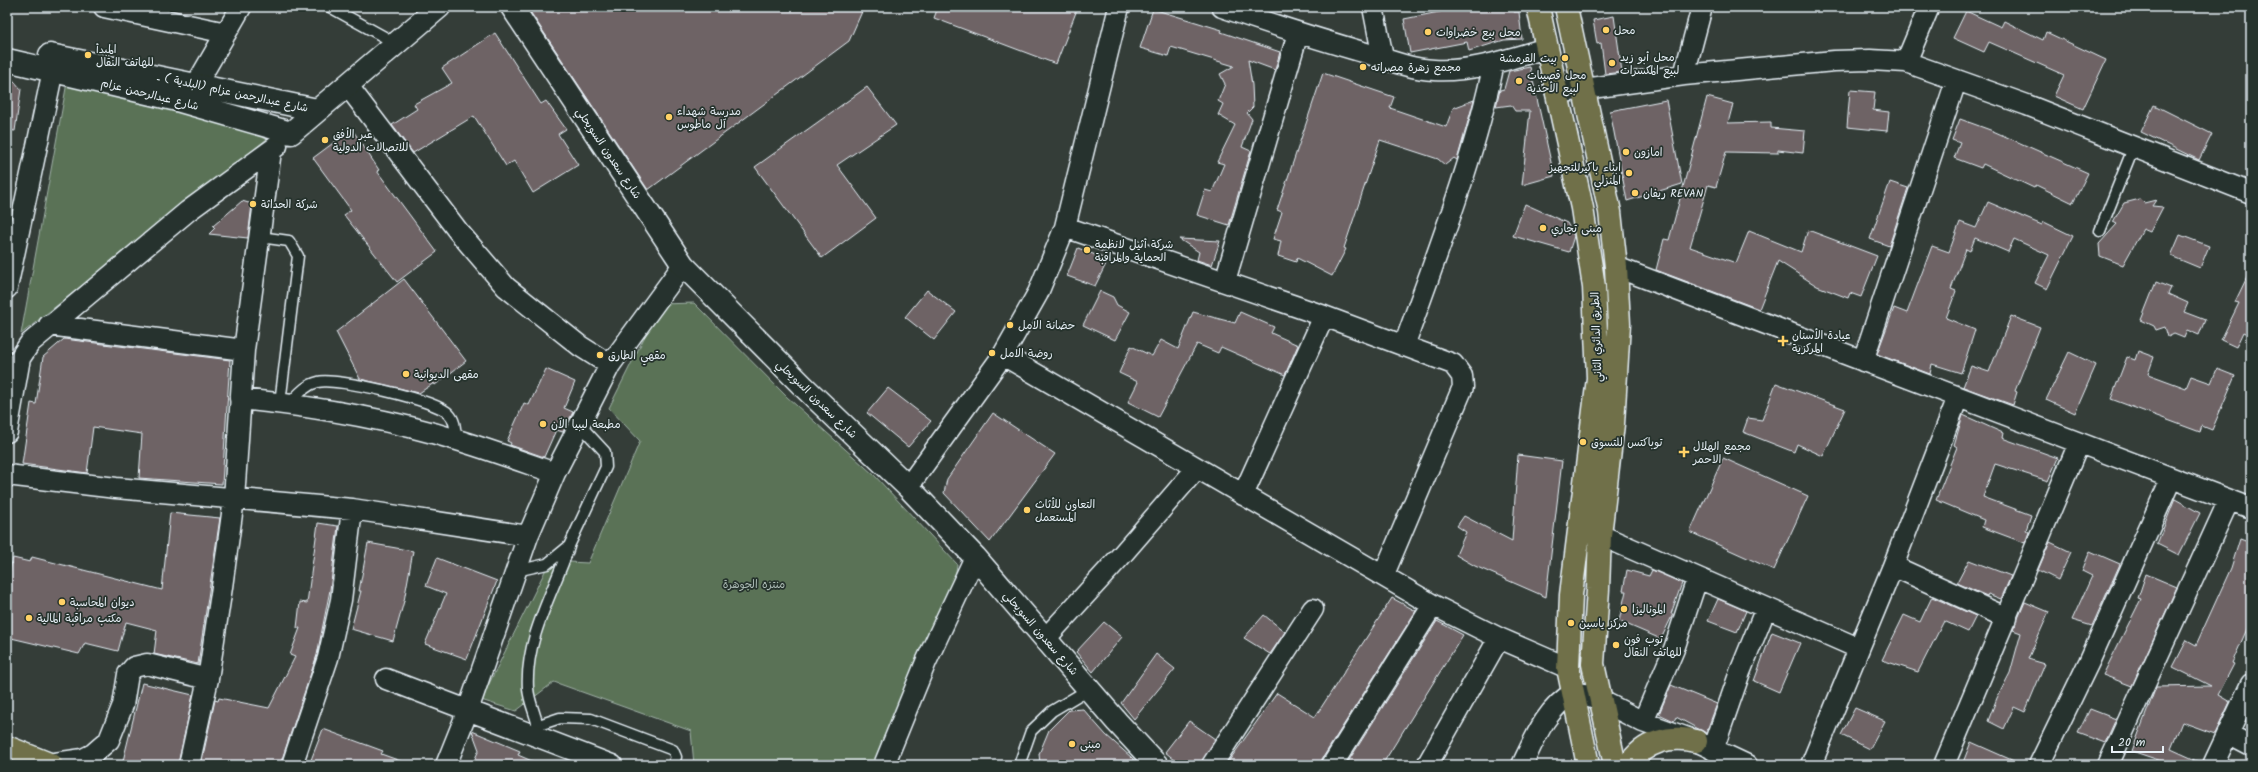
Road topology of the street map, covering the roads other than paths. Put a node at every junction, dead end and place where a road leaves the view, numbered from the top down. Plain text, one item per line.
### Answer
1 (104, 7) edge
2 (241, 7) edge
3 (330, 7) edge
4 (440, 7) edge
5 (512, 7) edge
6 (1119, 7) edge
7 (1222, 7) edge
8 (1373, 7) edge
9 (1538, 7) edge
10 (1566, 7) edge
11 (1702, 7) edge
12 (1929, 7) edge
13 (226, 32) junction
14 (1298, 33) junction
15 (397, 44) junction
16 (7, 46) edge
17 (1546, 48) junction
18 (1383, 58) junction
19 (7, 60) edge
20 (1906, 62) junction
21 (1494, 63) junction
22 (53, 70) junction
23 (1684, 75) junction
24 (1956, 80) junction
25 (196, 85) junction
26 (348, 86) junction
27 (1584, 91) junction
28 (1556, 93) junction
29 (317, 110) junction
30 (291, 134) junction
31 (2134, 146) junction
32 (271, 151) junction
33 (2249, 187) edge
34 (1065, 227) junction
35 (2100, 231) dead end
36 (260, 237) junction
37 (683, 265) junction
38 (1616, 267) junction
39 (1225, 281) junction
40 (7, 288) edge
41 (1324, 316) junction
42 (49, 325) junction
43 (1404, 346) junction
44 (244, 350) junction
45 (1003, 355) junction
46 (1864, 360) junction
47 (610, 365) junction
48 (1958, 397) junction
49 (240, 398) junction
50 (285, 403) junction
51 (580, 425) junction
52 (7, 432) edge
53 (456, 440) junction
54 (2079, 443) junction
55 (1197, 468) junction
56 (555, 472) junction
57 (7, 475) edge
58 (2171, 479) junction
59 (908, 487) junction
60 (1243, 495) junction
61 (234, 499) junction
62 (2229, 500) junction
63 (2251, 508) edge
64 (352, 509) junction
65 (1600, 535) junction
66 (528, 536) junction
67 (569, 546) junction
68 (975, 557) junction
69 (1893, 566) junction
70 (516, 571) junction
71 (1384, 574) junction
72 (1697, 579) junction
73 (1433, 605) junction
74 (1766, 608) junction
75 (1314, 609) dead end
76 (2007, 618) junction
77 (1046, 638) junction
78 (1499, 638) junction
79 (1858, 648) junction
80 (1568, 668) junction
81 (208, 679) junction
82 (386, 679) dead end
83 (2251, 684) edge
84 (1089, 689) junction
85 (1573, 693) junction
86 (1600, 700) junction
87 (468, 710) junction
88 (1643, 722) junction
89 (539, 731) junction
90 (2228, 734) junction
91 (1704, 745) junction
92 (2251, 746) edge
93 (7, 747) edge
94 (50, 764) edge
95 (189, 765) edge
96 (292, 765) edge
97 (446, 765) edge
98 (612, 765) edge
99 (673, 765) edge
100 (884, 765) edge
101 (1019, 765) edge
102 (1157, 765) edge
103 (1212, 765) edge
104 (1332, 765) edge
105 (1427, 765) edge
106 (1522, 765) edge
107 (1588, 765) edge
108 (1615, 765) edge
109 (1629, 765) edge
110 (1747, 765) edge
111 (1811, 765) edge
112 (1944, 765) edge
113 (2039, 765) edge
114 (2108, 765) edge
115 (2213, 765) edge

1 - 13 street
2 - 13 street
3 - 15 lane
4 - 15 main road
5 - 37 main road, شارع سعدون السويحلي
6 - 34 street
7 - 14 street
8 - 18 street
9 - 17 main road, الطريق الدائري الثاني
10 - 27 main road, الطريق الدائري الثاني
11 - 23 street
12 - 20 street
13 - 25 street
14 - 18 street
14 - 39 street
15 - 26 main road
16 - 25 main road, شارع عبدالرحمن عزام (البلدية ) ـ
17 - 21 street
17 - 28 main road, الطريق الدائري الثاني
18 - 21 street
19 - 22 main road, شارع عبدالرحمن عزام
20 - 23 street
20 - 24 street
21 - 43 street
22 - 30 main road, شارع عبدالرحمن عزام
22 - 40 street
23 - 27 street
24 - 31 street
24 - 46 street
25 - 29 main road, شارع عبدالرحمن عزام (البلدية ) ـ
26 - 29 main road
26 - 47 street
27 - 28 street
27 - 38 main road, الطريق الدائري الثاني
28 - 80 main road, الطريق الدائري الثاني
29 - 30 main road
30 - 32 street
31 - 33 street
31 - 35 lane
32 - 36 street
32 - 42 street
34 - 39 street
34 - 45 street
36 - 44 street
36 - 50 lane
37 - 47 street
37 - 59 main road, شارع سعدون السويحلي
38 - 46 street
38 - 65 main road, الطريق الدائري الثاني
39 - 41 street
41 - 43 street
41 - 60 street
42 - 44 street
42 - 52 street
43 - 71 street
44 - 49 street
45 - 55 street
45 - 59 street
46 - 48 street
47 - 51 street
48 - 54 street
48 - 69 street
49 - 50 street
49 - 61 street
50 - 53 street
50 - 53 lane
51 - 56 street
51 - 67 lane
53 - 56 street
54 - 58 street
54 - 76 street
55 - 60 street
55 - 77 street
56 - 66 street
57 - 61 street
58 - 62 street
58 - 113 street
59 - 68 main road, شارع سعدون السويحلي
60 - 71 street
61 - 64 street
61 - 81 street
62 - 63 street
62 - 114 street
64 - 66 street
64 - 96 street
65 - 72 street
65 - 86 main road, الطريق الدائري الثاني
66 - 70 street
67 - 70 lane
67 - 89 lane
68 - 77 main road, شارع سعدون السويحلي
68 - 100 street
69 - 76 street
69 - 79 street
70 - 87 street
71 - 73 street
72 - 74 street
72 - 88 street
73 - 78 street
73 - 104 street
74 - 79 street
74 - 91 street
75 - 103 street
76 - 112 street
77 - 84 main road, شارع سعدون السويحلي
78 - 80 street
78 - 105 street
79 - 111 street
80 - 85 main road, الطريق الدائري الثاني
81 - 94 street
81 - 95 street
82 - 87 street
83 - 90 street
84 - 101 lane
84 - 102 main road, شارع سعدون السويحلي
85 - 86 street
85 - 106 street
85 - 107 main road, الطريق الدائري الثاني
86 - 88 street
86 - 108 main road, الطريق الدائري الثاني
87 - 89 street
87 - 97 street
88 - 91 street
89 - 98 street
89 - 99 lane
90 - 92 street
90 - 115 street
91 - 109 main road
91 - 110 street
93 - 94 main road

